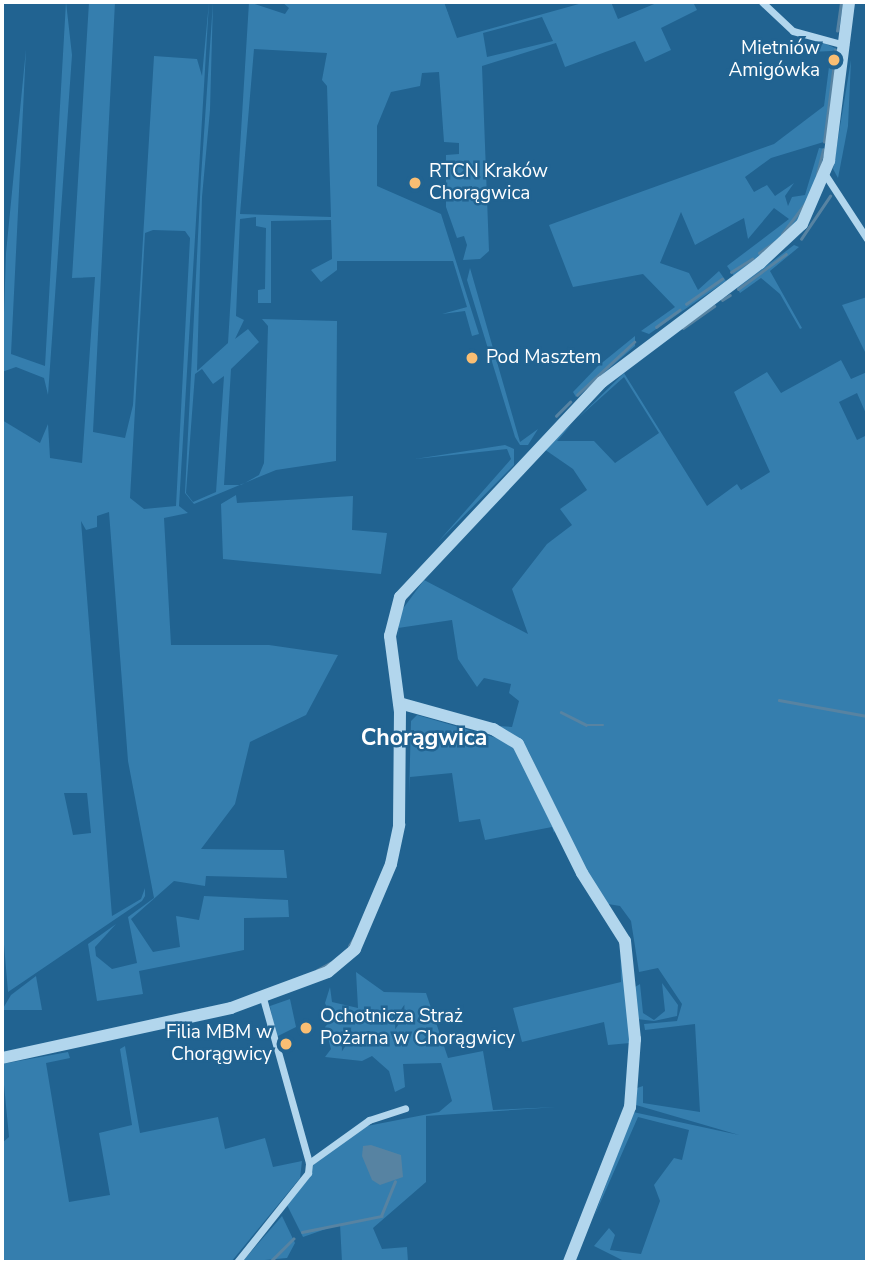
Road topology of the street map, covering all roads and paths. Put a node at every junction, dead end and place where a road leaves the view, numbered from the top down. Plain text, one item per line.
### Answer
1 (762, 2) edge
2 (849, 2) edge
3 (845, 45) junction
4 (825, 176) junction
5 (867, 239) edge
6 (400, 703) junction
7 (263, 998) junction
8 (2, 1058) edge
9 (405, 1108) dead end
10 (309, 1163) junction
11 (237, 1262) edge
12 (569, 1262) edge

1 - 3 street
2 - 3 street
3 - 4 street
4 - 5 street
4 - 6 street
6 - 7 street
6 - 12 street
7 - 8 street
7 - 10 street
9 - 10 street
10 - 11 street

